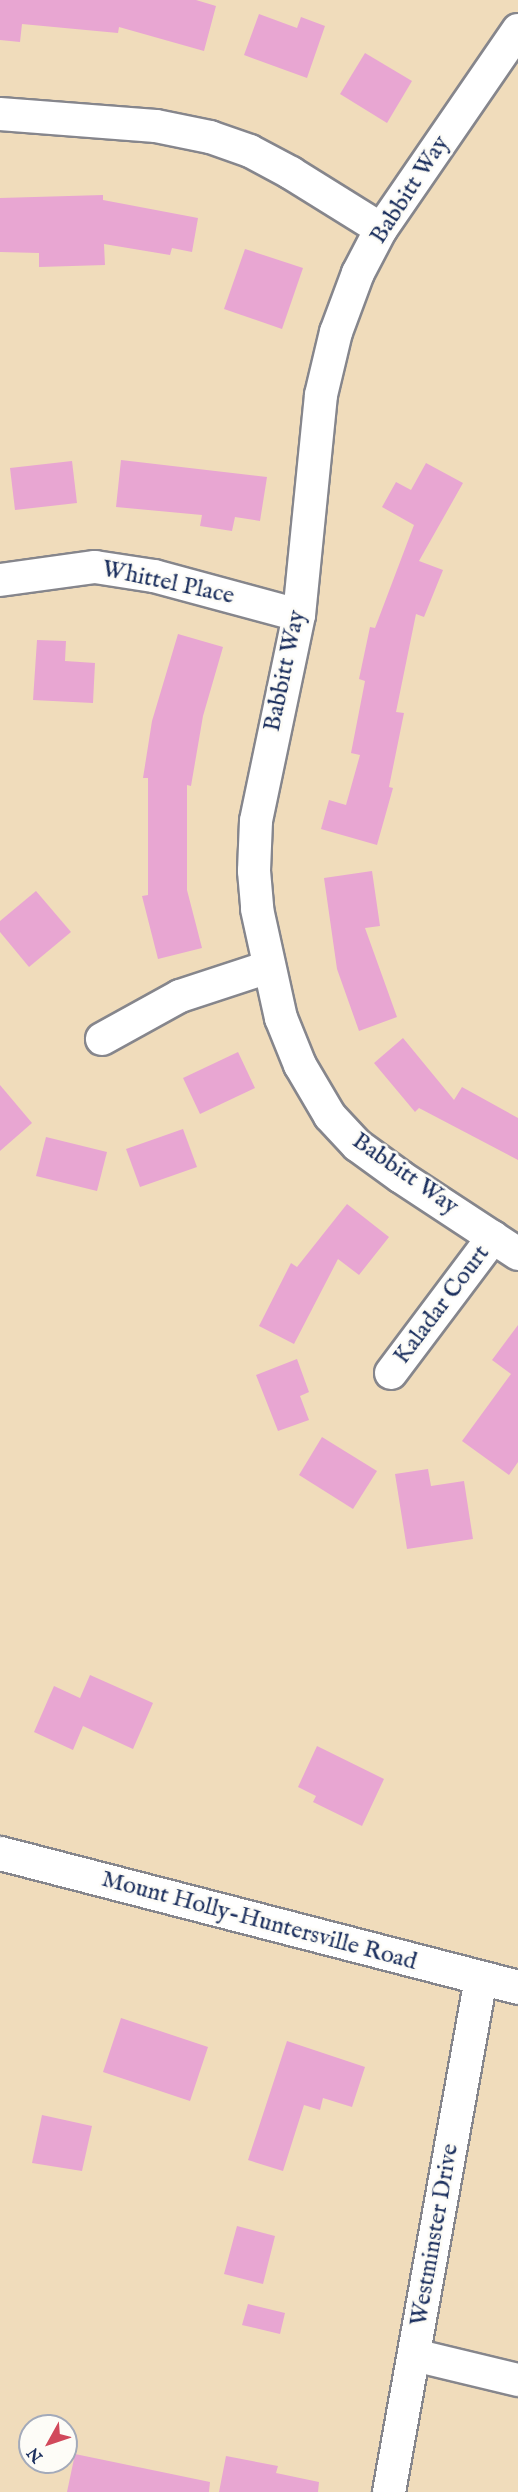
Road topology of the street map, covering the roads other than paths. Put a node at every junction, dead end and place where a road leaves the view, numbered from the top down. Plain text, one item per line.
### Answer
1 (518, 30) edge
2 (0, 114) edge
3 (381, 229) junction
4 (0, 580) edge
5 (299, 615) junction
6 (268, 967) junction
7 (102, 1039) dead end
8 (506, 1246) edge
9 (392, 1373) dead end
10 (0, 1853) edge
11 (481, 1978) junction
12 (518, 1987) edge
13 (414, 2355) junction
14 (518, 2380) edge
15 (389, 2492) edge

1 - 3 street, Babbitt Way
2 - 3 street
3 - 5 street, Babbitt Way
4 - 5 street, Whittel Place
5 - 6 street, Babbitt Way
6 - 7 street
6 - 8 street, Babbitt Way
8 - 9 street, Kaladar Court
10 - 11 main road, Mount Holly-Huntersville Road
11 - 12 main road, Mount Holly-Huntersville Road
11 - 13 street, Westminster Drive
13 - 14 street
13 - 15 street, Westminster Drive

